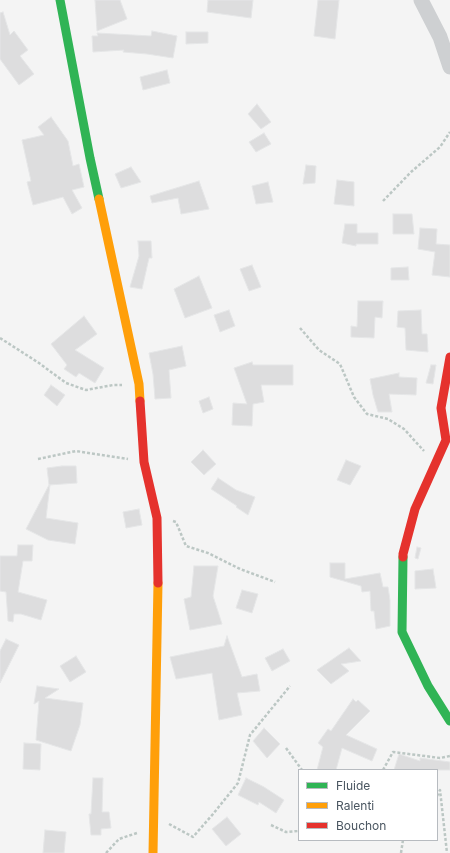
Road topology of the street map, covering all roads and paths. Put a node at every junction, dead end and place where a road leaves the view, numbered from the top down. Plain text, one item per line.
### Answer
1 (60, 0) edge
2 (421, 0) edge
3 (450, 67) edge
4 (450, 132) edge
5 (383, 201) dead end
6 (300, 328) dead end
7 (0, 338) edge
8 (450, 358) edge
9 (139, 384) junction
10 (38, 459) dead end
11 (144, 462) junction
12 (436, 462) junction
13 (157, 518) junction
14 (275, 582) dead end
15 (290, 686) dead end
16 (450, 721) edge
17 (286, 748) dead end
18 (450, 756) edge
19 (301, 769) edge
20 (383, 769) edge
21 (438, 794) edge
22 (153, 815) junction
23 (271, 825) dead end
24 (153, 829) junction
25 (298, 831) edge
26 (403, 841) edge
27 (106, 853) edge
28 (153, 853) edge
29 (401, 853) edge
30 (447, 853) edge

1 - 9 street
2 - 3 street
4 - 5 path
6 - 12 path
7 - 9 path
8 - 12 street
9 - 11 street
10 - 11 path
11 - 13 street
12 - 16 street
13 - 14 path
13 - 22 street
15 - 22 path
17 - 19 path
18 - 20 path
21 - 30 path
22 - 24 street
23 - 25 path
24 - 27 path
24 - 28 street
26 - 29 path

